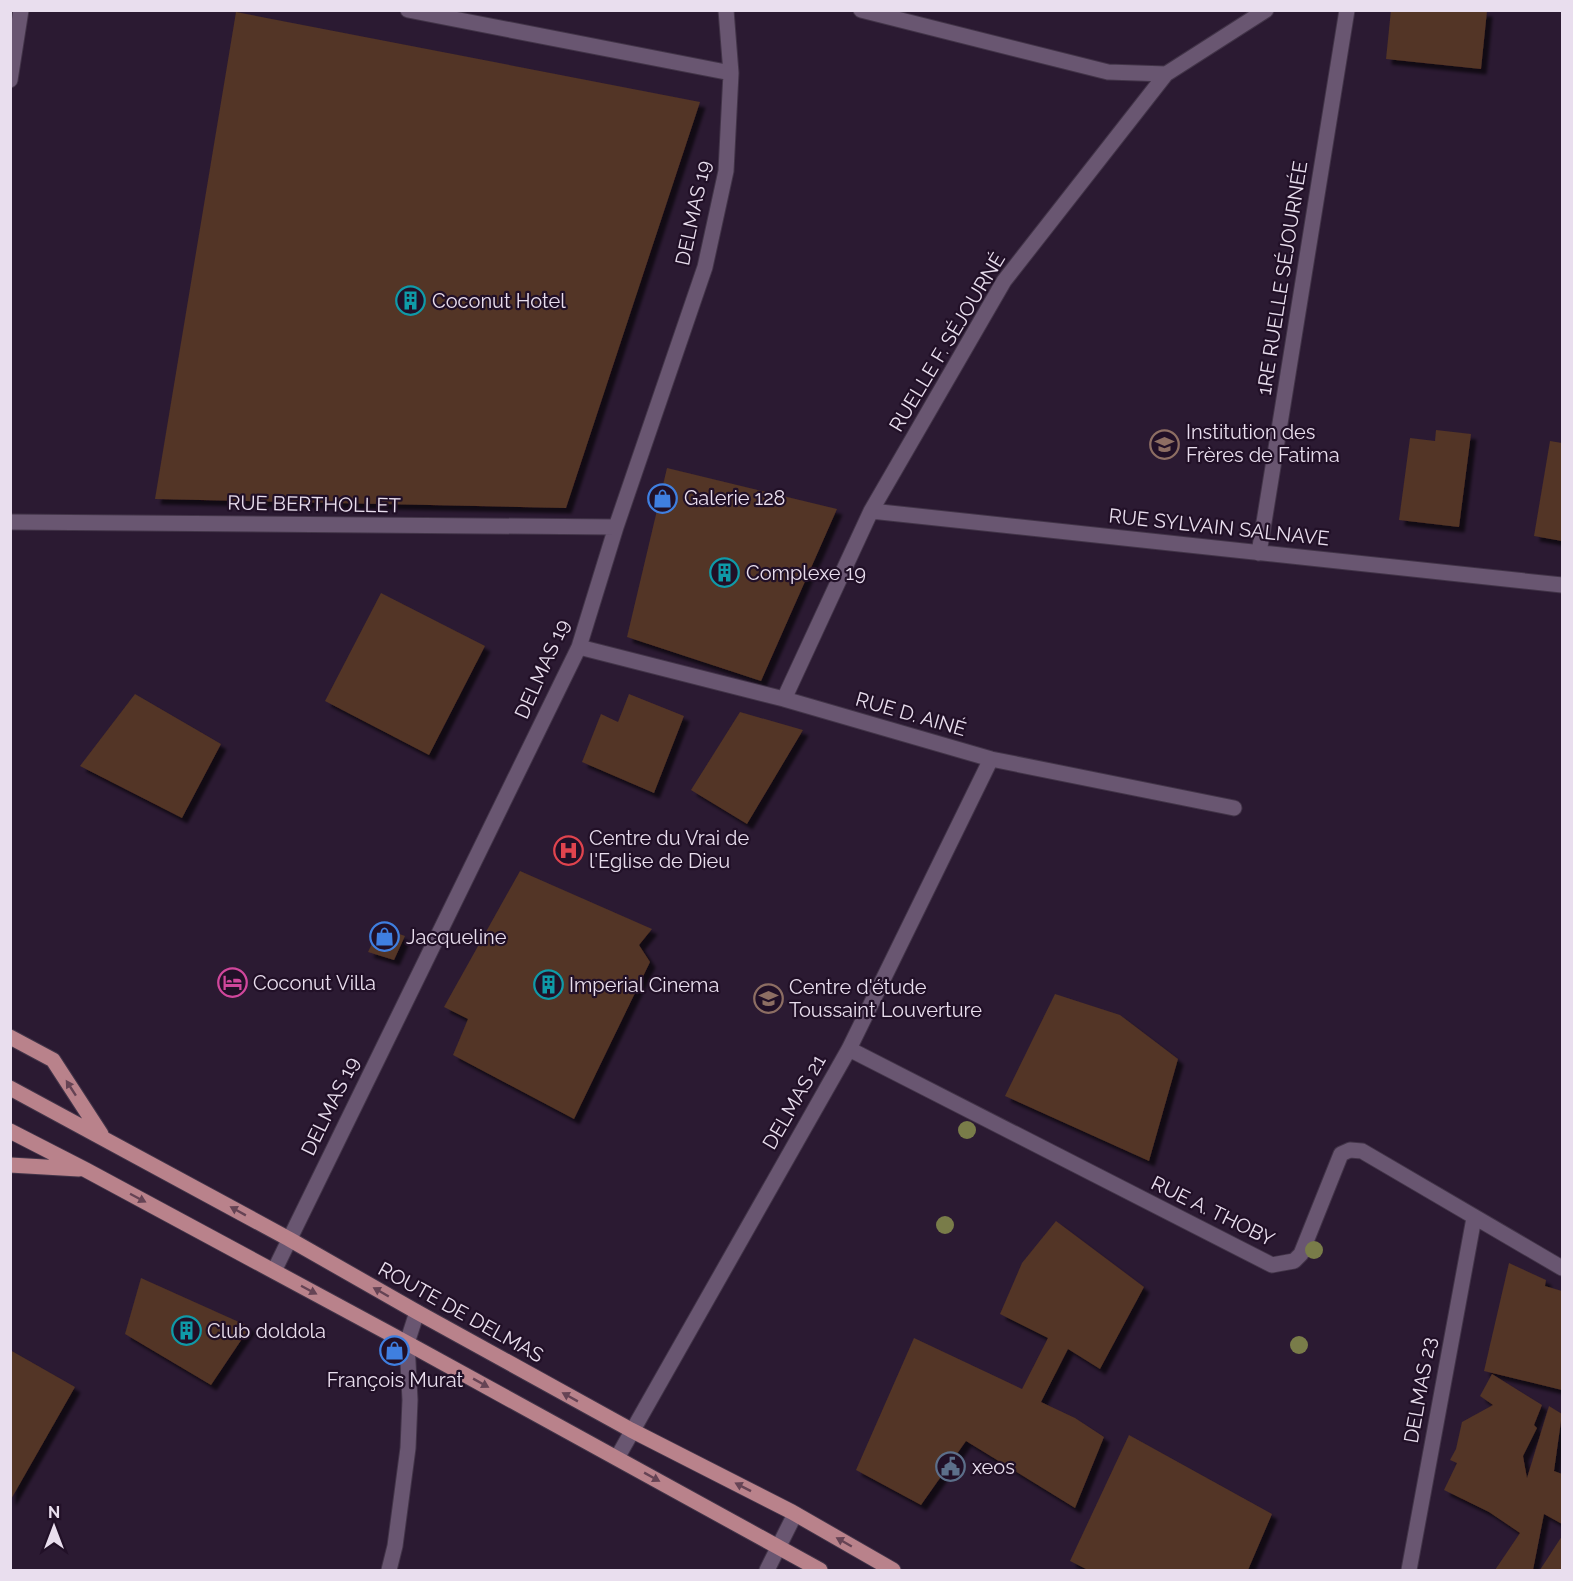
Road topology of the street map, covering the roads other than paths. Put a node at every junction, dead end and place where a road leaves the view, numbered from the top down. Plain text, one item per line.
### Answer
1 (21, 10) edge
2 (408, 10) edge
3 (726, 10) edge
4 (861, 10) edge
5 (1266, 10) edge
6 (1347, 10) edge
7 (731, 73) junction
8 (1166, 74) junction
9 (10, 80) edge
10 (871, 511) junction
11 (10, 522) edge
12 (616, 527) junction
13 (1259, 553) junction
14 (1563, 585) edge
15 (579, 647) junction
16 (784, 699) junction
17 (992, 759) junction
18 (1234, 808) dead end
19 (10, 1036) edge
20 (849, 1049) junction
21 (10, 1088) edge
22 (10, 1131) edge
23 (103, 1137) junction
24 (10, 1165) edge
25 (86, 1170) junction
26 (1473, 1218) junction
27 (289, 1239) junction
28 (1563, 1268) edge
29 (274, 1271) junction
30 (417, 1312) junction
31 (407, 1343) junction
32 (631, 1430) junction
33 (617, 1458) junction
34 (795, 1514) junction
35 (777, 1546) junction
36 (389, 1570) edge
37 (766, 1570) edge
38 (820, 1570) edge
39 (893, 1570) edge
40 (1409, 1570) edge

1 - 9 street
2 - 7 street
3 - 7 street, DELMAS 19
4 - 8 street
5 - 8 street, RUELLE F. SÉJOURNÉ
6 - 13 street, 1RE RUELLE SÉJOURNÉE
7 - 12 street, DELMAS 19
8 - 10 street, RUELLE F. SÉJOURNÉ
10 - 13 street, RUE SYLVAIN SALNAVE
10 - 16 street, RUELLE F. SÉJOURNÉ
11 - 12 street, RUE BERTHOLLET
12 - 15 street, DELMAS 19
13 - 14 street, RUE SYLVAIN SALNAVE
15 - 16 street, RUE D. AINÉ
15 - 27 street, DELMAS 19
16 - 17 street, RUE D. AINÉ
17 - 18 street, RUE D. AINÉ
17 - 20 street, DELMAS 21
23 -> 19 main road
20 - 26 street, RUE A. THOBY
20 - 32 street, DELMAS 21
21 - 23 main road, ROUTE DE DELMAS
22 - 25 main road
27 -> 23 main road, ROUTE DE DELMAS
24 - 25 main road
25 -> 29 main road
26 - 28 street, RUE A. THOBY
26 - 40 street, DELMAS 23
27 - 29 street, DELMAS 19
30 -> 27 main road, ROUTE DE DELMAS
29 -> 31 main road
30 - 31 street
32 -> 30 main road, ROUTE DE DELMAS
31 -> 33 main road
31 - 36 street
32 - 33 street, DELMAS 21
34 -> 32 main road, ROUTE DE DELMAS
33 -> 35 main road
34 - 35 street
39 -> 34 main road, ROUTE DE DELMAS
35 - 37 street
35 - 38 main road

